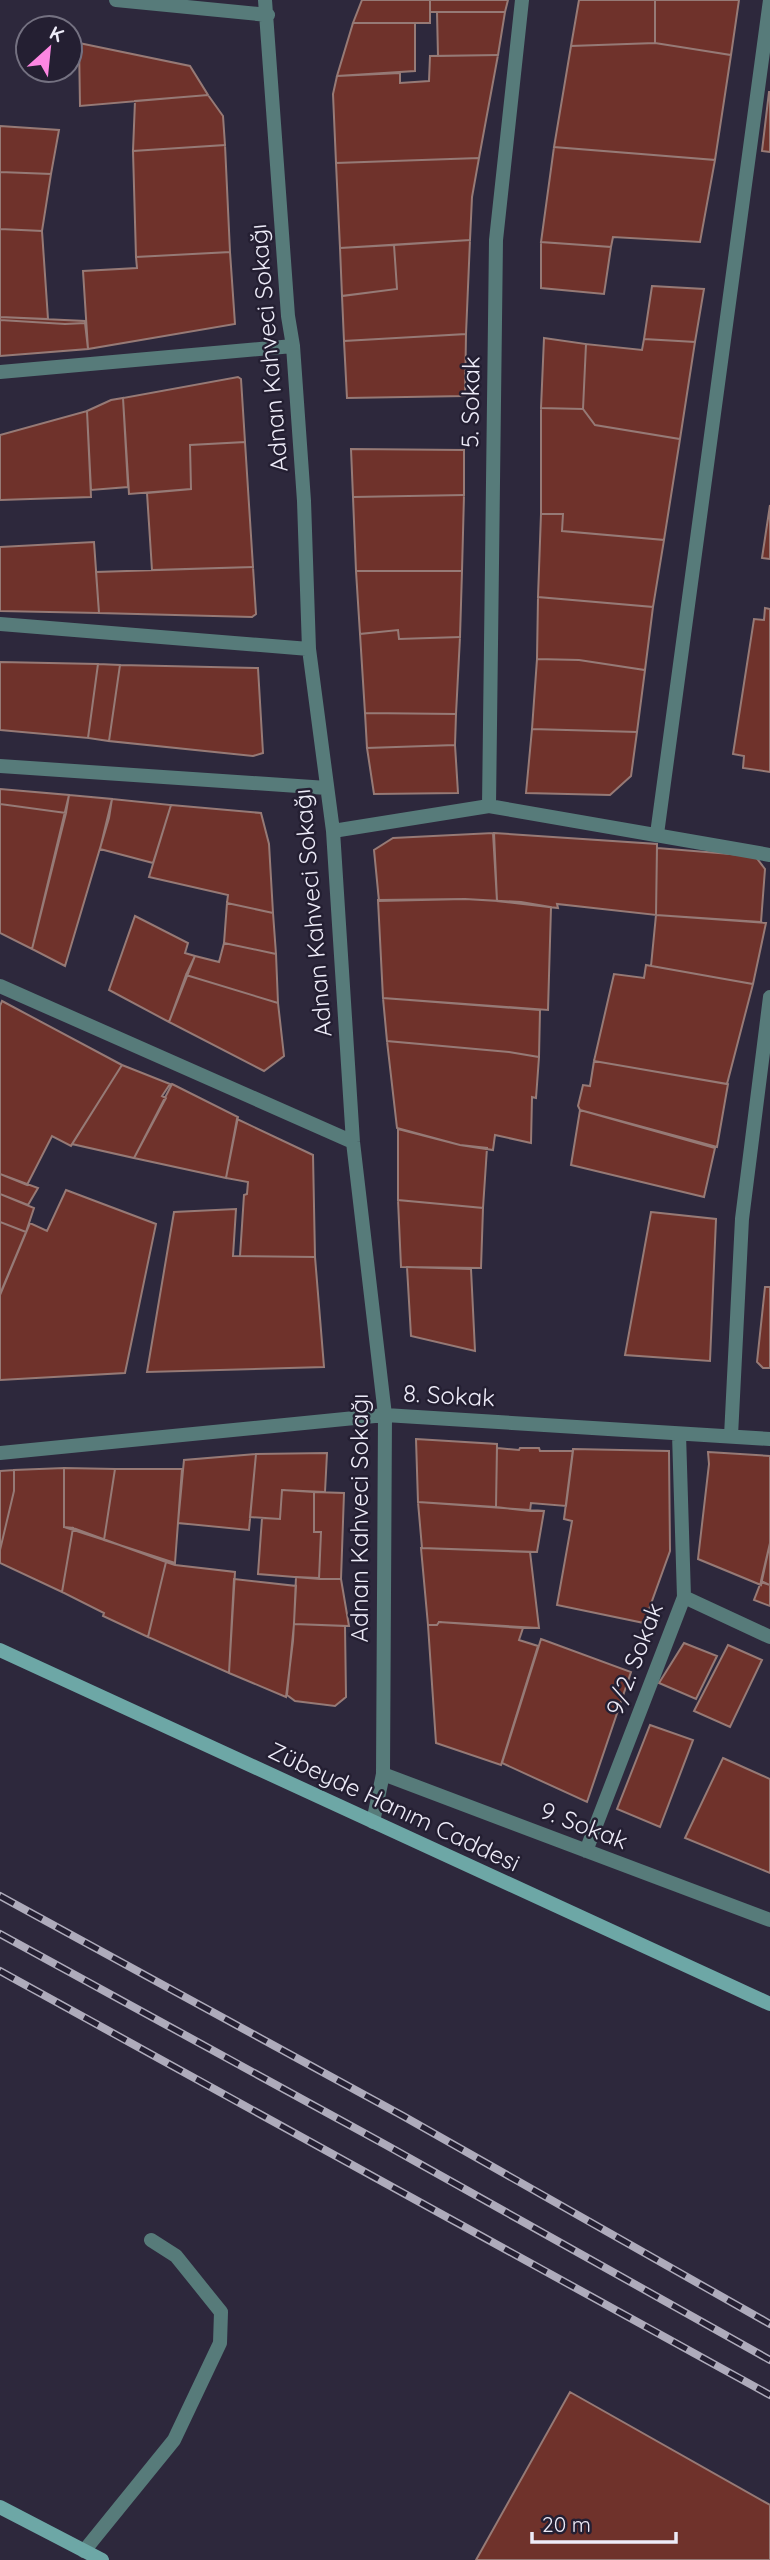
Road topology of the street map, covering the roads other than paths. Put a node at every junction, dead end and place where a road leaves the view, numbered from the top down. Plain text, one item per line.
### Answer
1 (116, 0) edge
2 (265, 0) edge
3 (271, 0) edge
4 (522, 0) edge
5 (770, 0) edge
6 (268, 15) junction
7 (293, 346) junction
8 (0, 372) edge
9 (0, 624) edge
10 (309, 649) junction
11 (0, 766) edge
12 (327, 788) junction
13 (489, 806) junction
14 (334, 831) junction
15 (657, 834) junction
16 (770, 855) edge
17 (0, 986) edge
18 (770, 997) edge
19 (353, 1142) junction
20 (386, 1415) junction
21 (678, 1434) junction
22 (732, 1436) junction
23 (770, 1439) edge
24 (0, 1452) edge
25 (684, 1597) junction
26 (770, 1637) edge
27 (0, 1650) edge
28 (383, 1774) junction
29 (373, 1822) junction
30 (586, 1851) junction
31 (770, 1920) edge
32 (770, 2004) edge
33 (151, 2240) dead end
34 (0, 2507) edge
35 (84, 2551) junction
36 (102, 2560) edge

1 - 6 street
2 - 6 street, Adnan Kahveci Sokağı
3 - 6 street
4 - 13 street, 5. Sokak
5 - 15 street
6 - 7 street, Adnan Kahveci Sokağı
7 - 8 street
7 - 10 street, Adnan Kahveci Sokağı
9 - 10 street
10 - 12 street, Adnan Kahveci Sokağı
11 - 12 street
12 - 14 street, Adnan Kahveci Sokağı
13 - 14 street
13 - 15 street
14 - 19 street, Adnan Kahveci Sokağı
15 - 16 street
17 - 19 street
18 - 22 street
19 - 20 street, Adnan Kahveci Sokağı
20 - 21 street, 8. Sokak
20 - 24 street, 8. Sokak
20 - 28 street, Adnan Kahveci Sokağı
21 - 22 street, 8. Sokak
21 - 25 street, 9/2. Sokak
22 - 23 street, 8. Sokak
25 - 26 street
25 - 30 street, 9/2. Sokak
27 - 29 main road, Zübeyde Hanım Caddesi
28 - 29 street, Adnan Kahveci Sokağı
28 - 30 street, 9. Sokak
29 - 32 main road, Zübeyde Hanım Caddesi
30 - 31 street, 9. Sokak
33 - 35 street
34 - 35 main road
35 - 36 main road

